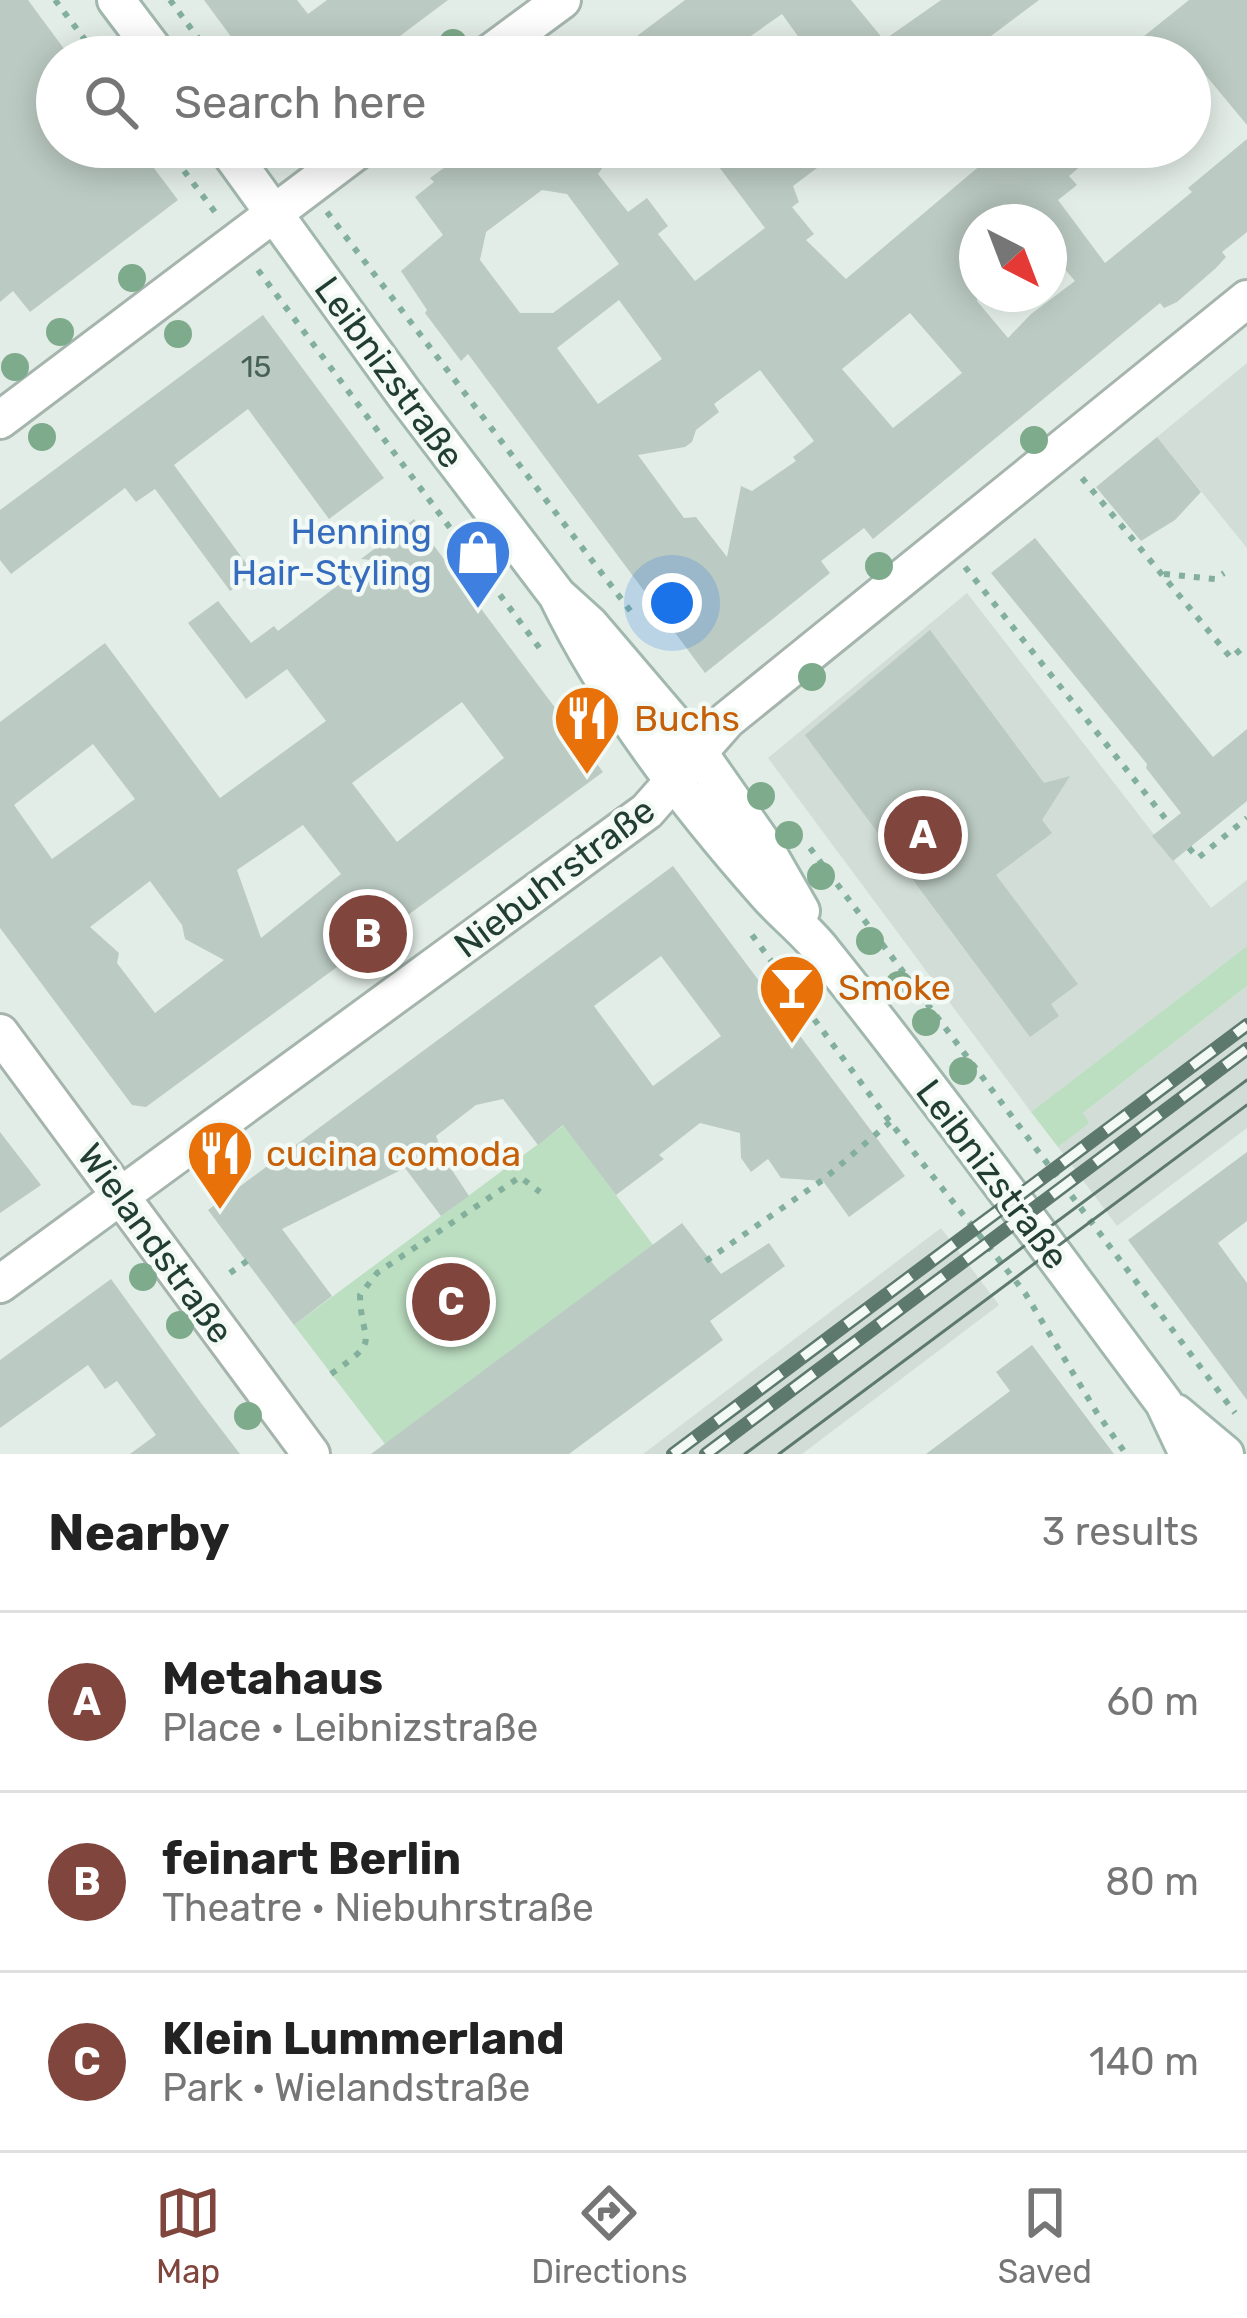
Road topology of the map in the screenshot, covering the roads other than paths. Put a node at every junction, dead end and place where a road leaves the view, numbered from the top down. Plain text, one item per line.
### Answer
1 (116, 0) edge
2 (562, 0) edge
3 (143, 36) edge
4 (513, 36) edge
5 (241, 168) edge
6 (334, 168) edge
7 (274, 213) junction
8 (1247, 299) edge
9 (0, 420) edge
10 (687, 767) junction
11 (0, 1033) edge
12 (122, 1195) junction
13 (0, 1284) edge
14 (1164, 1403) junction
15 (311, 1454) edge
16 (1189, 1454) edge
17 (1225, 1454) edge

1 - 3 street
2 - 4 street
5 - 7 street, Leibnizstraße
6 - 7 street
7 - 9 street
7 - 10 street, Leibnizstraße
8 - 10 street, Niebuhrstraße
10 - 12 street, Niebuhrstraße
10 - 14 street, Leibnizstraße
11 - 12 street, Wielandstraße
12 - 13 street, Niebuhrstraße
12 - 15 street, Wielandstraße
14 - 16 street, Leibnizstraße
14 - 17 street, Leibnizstraße

